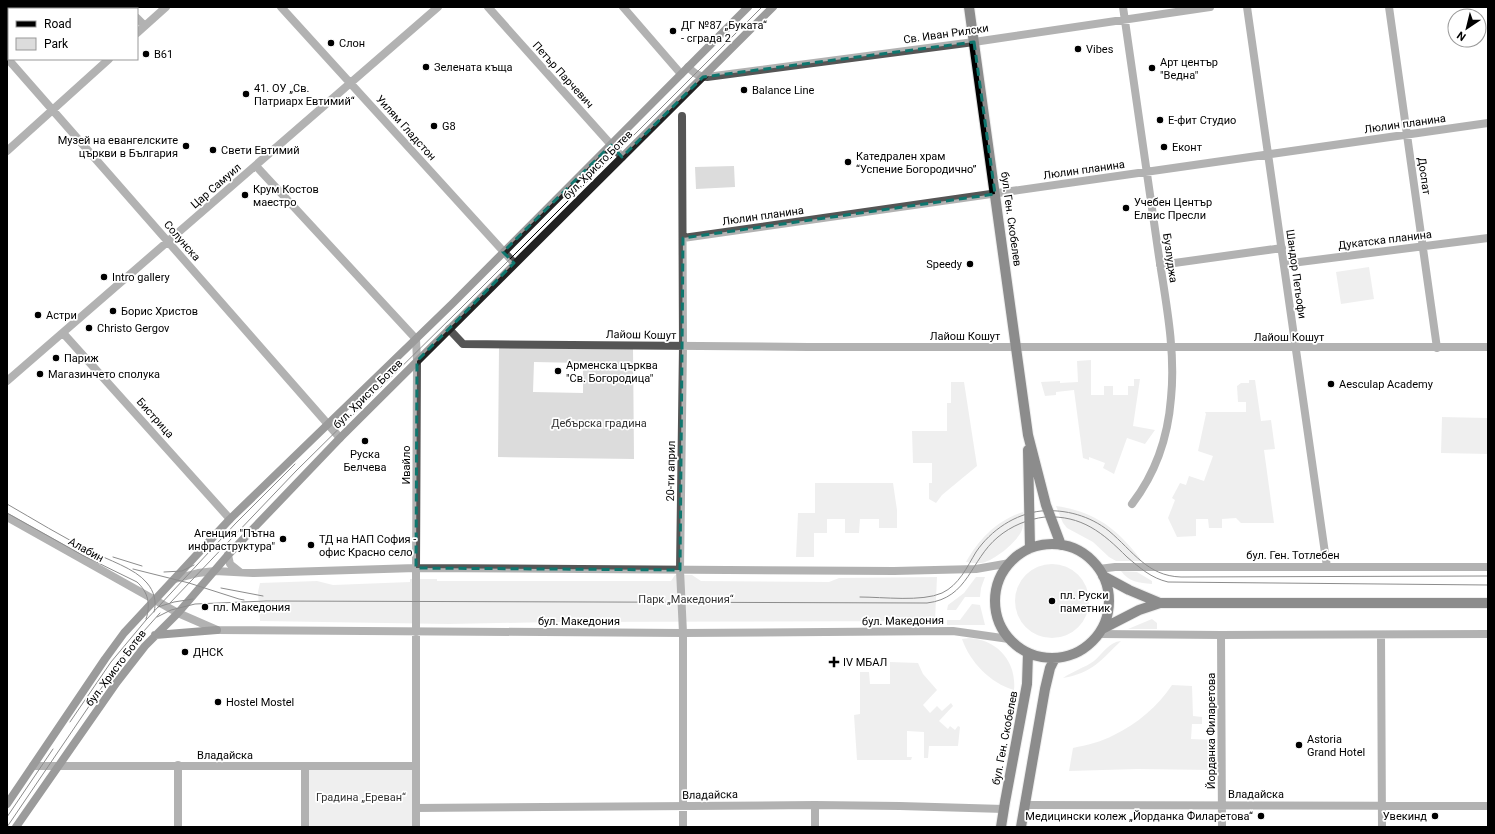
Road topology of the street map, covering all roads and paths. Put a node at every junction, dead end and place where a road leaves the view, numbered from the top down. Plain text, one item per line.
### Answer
1 (166, 7) edge
2 (282, 7) edge
3 (438, 7) edge
4 (488, 7) edge
5 (623, 7) edge
6 (748, 7) edge
7 (772, 7) edge
8 (969, 7) edge
9 (1123, 7) edge
10 (1210, 7) edge
11 (1247, 7) edge
12 (1390, 7) edge
13 (138, 19) edge
14 (1125, 19) junction
15 (145, 26) junction
16 (138, 32) edge
17 (974, 42) junction
18 (9, 60) edge
19 (108, 60) edge
20 (688, 67) junction
21 (681, 74) junction
22 (703, 77) junction
23 (351, 84) junction
24 (53, 110) junction
25 (682, 116) dead end
26 (1488, 123) edge
27 (1408, 135) junction
28 (611, 145) junction
29 (7, 151) edge
30 (1268, 154) junction
31 (622, 156) junction
32 (256, 166) junction
33 (1148, 172) junction
34 (995, 194) junction
35 (683, 238) junction
36 (1488, 238) edge
37 (168, 242) junction
38 (1423, 246) junction
39 (1282, 248) junction
40 (503, 252) junction
41 (514, 263) junction
42 (1284, 264) junction
43 (1160, 265) junction
44 (449, 329) junction
45 (63, 333) junction
46 (416, 339) junction
47 (683, 346) junction
48 (1171, 347) junction
49 (1016, 348) junction
50 (1296, 348) junction
51 (1437, 348) junction
52 (1488, 348) edge
53 (417, 361) junction
54 (7, 381) edge
55 (328, 425) junction
56 (1028, 435) junction
57 (340, 438) junction
58 (1132, 504) dead end
59 (7, 517) edge
60 (230, 519) junction
61 (1061, 545) junction
62 (1030, 548) junction
63 (228, 555) junction
64 (1010, 563) junction
65 (1327, 567) junction
66 (1488, 567) edge
67 (416, 568) junction
68 (680, 570) junction
69 (215, 571) junction
70 (240, 572) junction
71 (1101, 572) junction
72 (175, 579) junction
73 (155, 600) junction
74 (1160, 603) junction
75 (1488, 603) edge
76 (178, 613) junction
77 (217, 630) junction
78 (1100, 631) junction
79 (416, 632) junction
80 (683, 633) junction
81 (1488, 634) edge
82 (155, 635) junction
83 (1221, 635) junction
84 (1381, 635) junction
85 (1009, 639) junction
86 (1028, 653) junction
87 (1055, 658) junction
88 (33, 766) junction
89 (58, 766) junction
90 (178, 766) junction
91 (305, 766) junction
92 (416, 766) junction
93 (7, 804) edge
94 (1222, 804) junction
95 (815, 805) junction
96 (1024, 805) junction
97 (1382, 805) junction
98 (683, 806) junction
99 (1488, 806) edge
100 (416, 808) junction
101 (1004, 809) junction
102 (16, 827) edge
103 (178, 827) edge
104 (305, 827) edge
105 (416, 827) edge
106 (683, 827) edge
107 (815, 827) edge
108 (1001, 827) edge
109 (1021, 827) edge
110 (1222, 827) edge
111 (1382, 827) edge

1 - 15 street
2 - 23 street, Уилям Гладстон
3 - 23 street, Цар Самуил
4 - 28 street, Петър Парчевич
5 - 21 street
6 - 20 main road, бул. Христо Ботев
7 - 22 main road, бул. Христо Ботев
8 - 17 main road, бул. Ген. Скобелев
9 - 14 street, Бузлуджа
10 - 14 street, Св. Иван Рилски
11 - 30 street, Шандор Петьофи
12 - 27 street, Доспат
13 - 15 street
14 - 17 street, Св. Иван Рилски
14 - 33 street, Бузлуджа
15 - 16 street
17 - 22 street, Св. Иван Рилски
17 - 34 main road, бул. Ген. Скобелев
18 - 24 street, Солунска
19 - 24 street
20 - 21 main road, бул. Христо Ботев
20 - 22 street
21 - 28 main road, бул. Христо Ботев
22 - 31 main road, бул. Христо Ботев
23 - 32 street, Цар Самуил
23 - 40 street, Уилям Гладстон
24 - 29 street
24 - 37 street, Солунска
25 - 35 street, 20-ти април
26 - 27 street, Люлин планина
27 - 30 street, Люлин планина
27 - 38 street, Доспат
28 - 31 street, Петър Парчевич
28 - 40 main road, бул. Христо Ботев
30 - 33 street, Люлин планина
30 - 39 street, Шандор Петьофи
31 - 41 main road, бул. Христо Ботев
32 - 37 street, Цар Самуил
32 - 46 street
33 - 34 street, Люлин планина
33 - 43 street, Бузлуджа
34 - 35 street, Люлин планина
34 - 49 main road, бул. Ген. Скобелев
35 - 47 street, 20-ти април
36 - 38 street, Дукатска планина
37 - 45 street, Цар Самуил
37 - 55 street, Солунска
38 - 42 street, Дукатска планина
38 - 51 street, Доспат
39 - 42 street, Шандор Петьофи
39 - 43 street
40 - 41 street, Уилям Гладстон
40 - 46 main road, бул. Христо Ботев
41 - 44 main road, бул. Христо Ботев
42 - 50 street, Шандор Петьофи
43 - 48 street, Бузлуджа
44 - 47 street, Лайош Кошут
44 - 53 main road, бул. Христо Ботев
45 - 54 street, Цар Самуил
45 - 60 street, Бистрица
46 - 53 street, Ивайло
46 - 55 main road, бул. Христо Ботев
47 - 49 street, Лайош Кошут
47 - 68 street, 20-ти април
48 - 49 street, Лайош Кошут
48 - 50 street, Лайош Кошут
48 - 58 street, Бузлуджа
49 - 56 main road, бул. Ген. Скобелев
50 - 51 street, Лайош Кошут
50 - 65 street, Шандор Петьофи
51 - 52 street, Лайош Кошут
53 - 57 main road, бул. Христо Ботев
53 - 67 street, Ивайло
55 - 57 street, Солунска
55 - 60 main road, бул. Христо Ботев
56 - 61 main road, бул. Ген. Скобелев
56 - 62 main road, бул. Ген. Скобелев
57 - 63 main road, бул. Христо Ботев
59 - 73 street, Алабин
60 - 72 main road, бул. Христо Ботев
61 - 62 main road
61 - 71 main road
62 - 64 main road
63 - 69 main road, бул. Христо Ботев
63 - 70 street
64 - 68 street
64 - 85 main road
65 - 66 street, бул. Ген. Тотлебен
65 - 71 street, бул. Ген. Тотлебен
67 - 68 street
67 - 70 street
67 - 79 street, Ивайло
68 - 80 street, 20-ти април
69 - 70 street
69 - 72 street
69 - 76 main road, бул. Христо Ботев
71 - 74 main road
71 - 78 main road
72 - 73 main road, бул. Христо Ботев
73 - 76 street, бул. Македония
73 - 88 main road, бул. Христо Ботев
74 - 75 main road
74 - 78 main road
76 - 77 street, бул. Македония
76 - 82 main road, бул. Христо Ботев
77 - 79 street, бул. Македония
77 - 82 main road
78 - 83 street
78 - 87 main road
79 - 80 street, бул. Македония
79 - 92 street, Ивайло
80 - 85 street, бул. Македония
80 - 98 street, 20-ти април
81 - 84 street
82 - 89 main road, бул. Христо Ботев
83 - 84 street
83 - 94 street, Йорданка Филаретова
84 - 97 street
85 - 86 main road
86 - 87 main road
86 - 101 main road, бул. Ген. Скобелев
87 - 96 main road
88 - 89 street, Владайска
88 - 93 main road, бул. Христо Ботев
89 - 90 street, Владайска
89 - 102 main road, бул. Христо Ботев
90 - 91 street, Владайска
90 - 103 street
91 - 92 street, Владайска
91 - 104 street
92 - 100 street, Ивайло
94 - 96 street, Владайска
94 - 97 street, Владайска
94 - 110 street, Йорданка Филаретова
95 - 98 street, Владайска
95 - 101 street, Владайска
95 - 107 street
96 - 109 main road
97 - 99 street, Владайска
97 - 111 street
98 - 100 street, Владайска
98 - 106 street, 20-ти април
100 - 105 street, Ивайло
101 - 108 main road, бул. Ген. Скобелев

